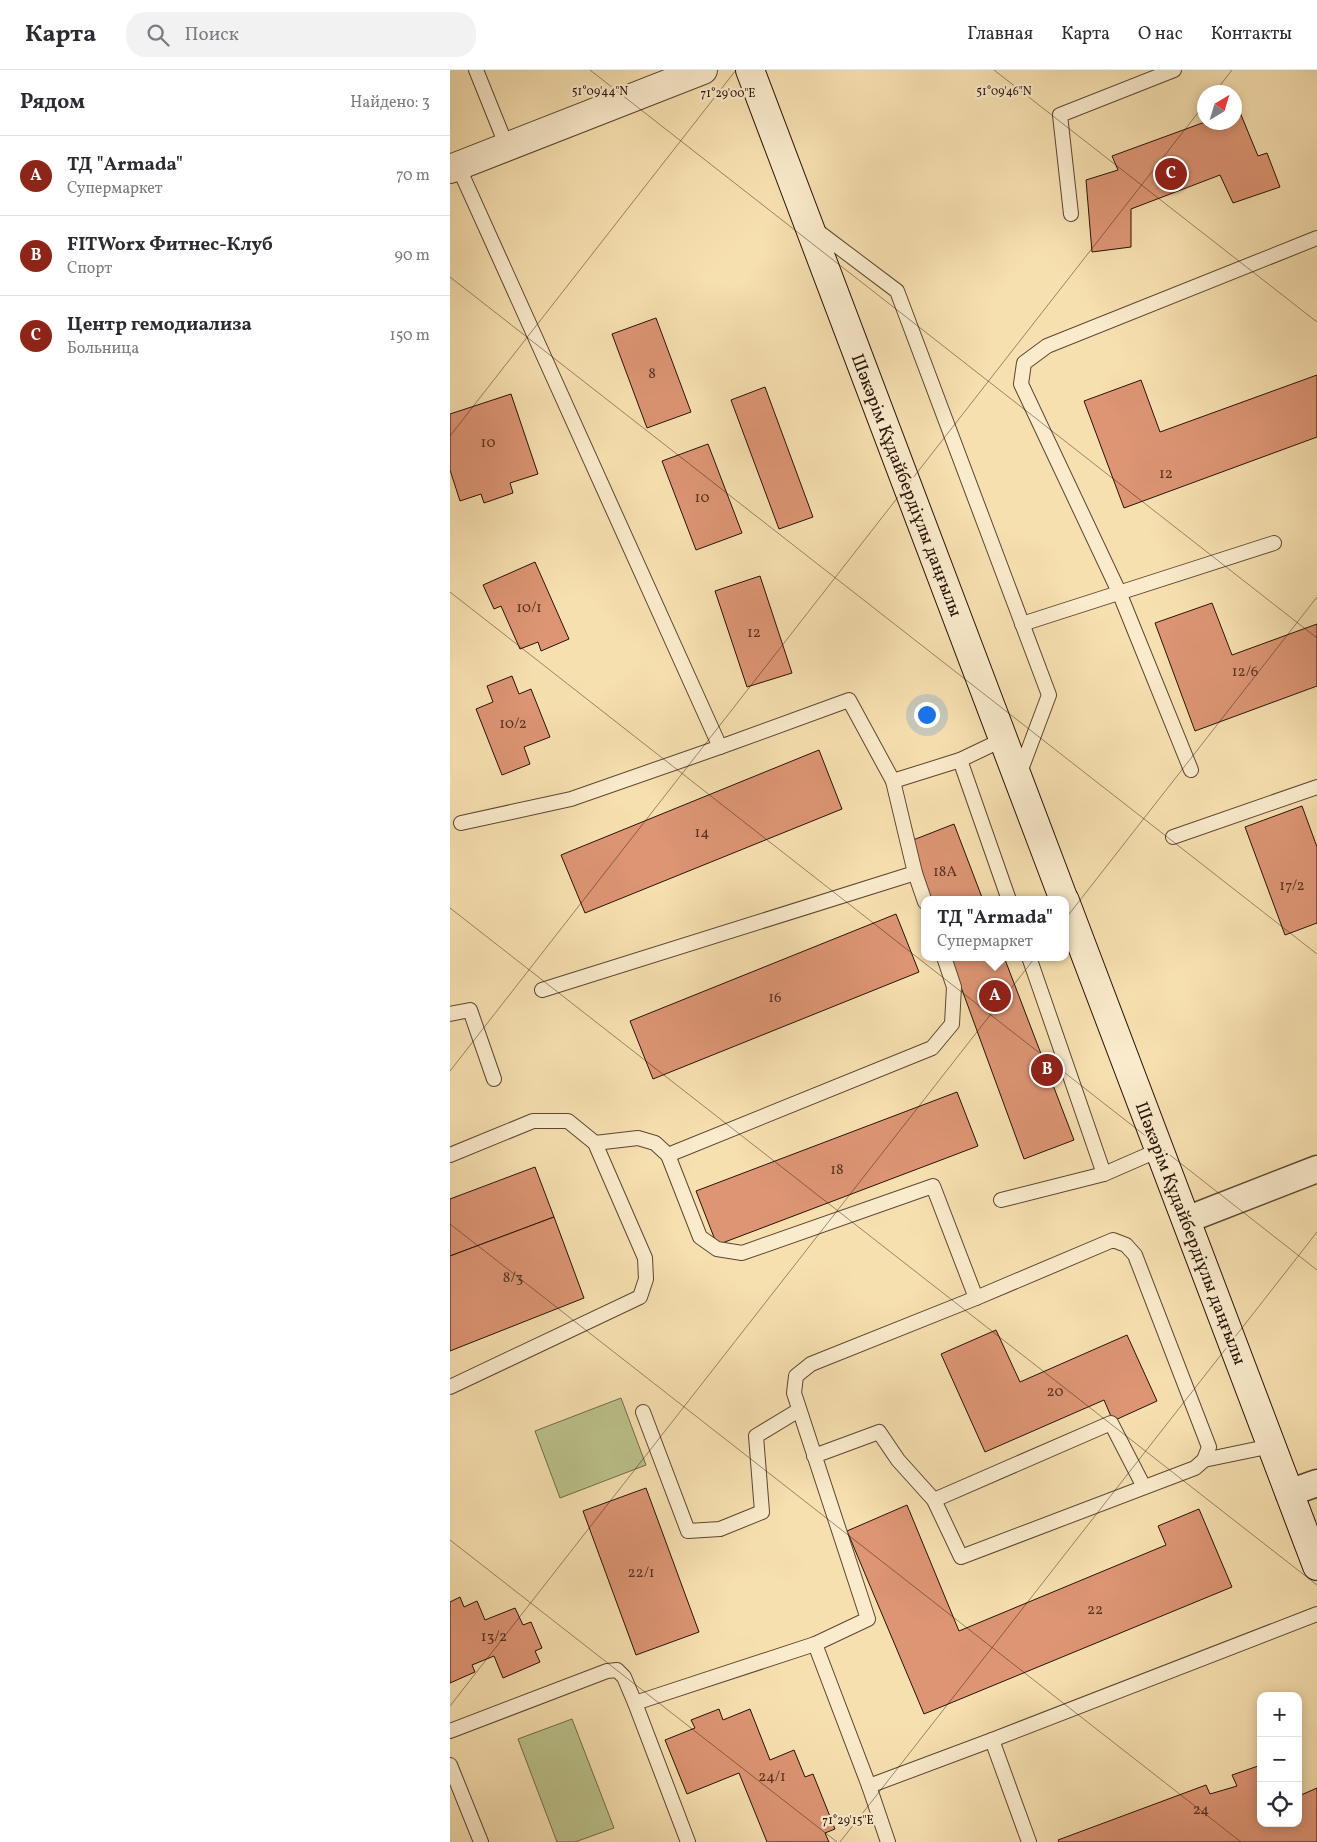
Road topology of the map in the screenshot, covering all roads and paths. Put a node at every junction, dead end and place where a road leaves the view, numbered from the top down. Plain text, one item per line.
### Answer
1 (476, 70) edge
2 (702, 70) edge
3 (750, 70) edge
4 (1174, 70) edge
5 (507, 147) junction
6 (454, 168) edge
7 (1071, 214) dead end
8 (808, 224) junction
9 (1317, 238) edge
10 (1274, 544) dead end
11 (1119, 592) junction
12 (1022, 624) junction
13 (1004, 739) junction
14 (720, 747) junction
15 (960, 760) junction
16 (1191, 770) dead end
17 (1018, 778) junction
18 (892, 781) junction
19 (1317, 787) edge
20 (461, 823) dead end
21 (1173, 837) dead end
22 (915, 873) junction
23 (923, 896) edge
24 (1008, 896) edge
25 (1063, 896) edge
26 (1069, 911) edge
27 (945, 961) edge
28 (1029, 961) edge
29 (542, 990) dead end
30 (450, 1014) edge
31 (494, 1079) dead end
32 (595, 1143) junction
33 (1159, 1150) junction
34 (668, 1155) junction
35 (450, 1156) edge
36 (1317, 1169) edge
37 (1104, 1174) junction
38 (1001, 1200) dead end
39 (1186, 1220) junction
40 (976, 1298) junction
41 (450, 1387) edge
42 (799, 1410) junction
43 (643, 1412) dead end
44 (1271, 1446) junction
45 (814, 1456) junction
46 (1204, 1460) junction
47 (1317, 1483) edge
48 (1144, 1488) junction
49 (1290, 1493) junction
50 (934, 1500) junction
51 (1315, 1555) edge
52 (1317, 1614) edge
53 (815, 1644) junction
54 (635, 1703) junction
55 (450, 1731) edge
56 (992, 1740) junction
57 (450, 1765) edge
58 (869, 1786) junction
59 (481, 1842) edge
60 (688, 1842) edge
61 (888, 1842) edge
62 (1029, 1842) edge

1 - 5 lane
2 - 5 main road
3 - 8 main road, Шәкәрім Құдайбердіұлы даңғылы
4 - 7 lane
5 - 6 main road
6 - 14 lane
8 - 12 lane
8 - 13 main road, Шәкәрім Құдайбердіұлы даңғылы
9 - 11 lane
10 - 11 lane
11 - 12 lane
11 - 16 lane
12 - 17 lane
13 - 15 lane
13 - 17 main road, Шәкәрім Құдайбердіұлы даңғылы
14 - 18 lane
14 - 20 lane
15 - 18 lane
15 - 24 lane
17 - 25 main road, Шәкәрім Құдайбердіұлы даңғылы
18 - 22 lane
19 - 21 lane
22 - 23 lane
22 - 29 lane
26 - 33 main road, Шәкәрім Құдайбердіұлы даңғылы
27 - 34 lane
28 - 37 lane
30 - 31 lane
32 - 34 lane
32 - 35 lane
32 - 41 lane
33 - 37 lane
33 - 39 main road, Шәкәрім Құдайбердіұлы даңғылы
34 - 40 lane
36 - 39 street
37 - 38 lane
39 - 44 main road, Шәкәрім Құдайбердіұлы даңғылы
40 - 42 lane
40 - 46 lane
42 - 43 lane
42 - 45 lane
44 - 46 lane
44 - 49 main road, Шәкәрім Құдайбердіұлы даңғылы
45 - 50 lane
45 - 53 lane
46 - 48 lane
47 - 49 street
48 - 50 lane
48 - 50 lane
49 - 51 main road, Шәкәрім Құдайбердіұлы даңғылы
52 - 56 lane
53 - 54 lane
53 - 58 lane
54 - 55 lane
54 - 60 lane
56 - 58 lane
56 - 62 lane
57 - 59 lane
58 - 61 lane

